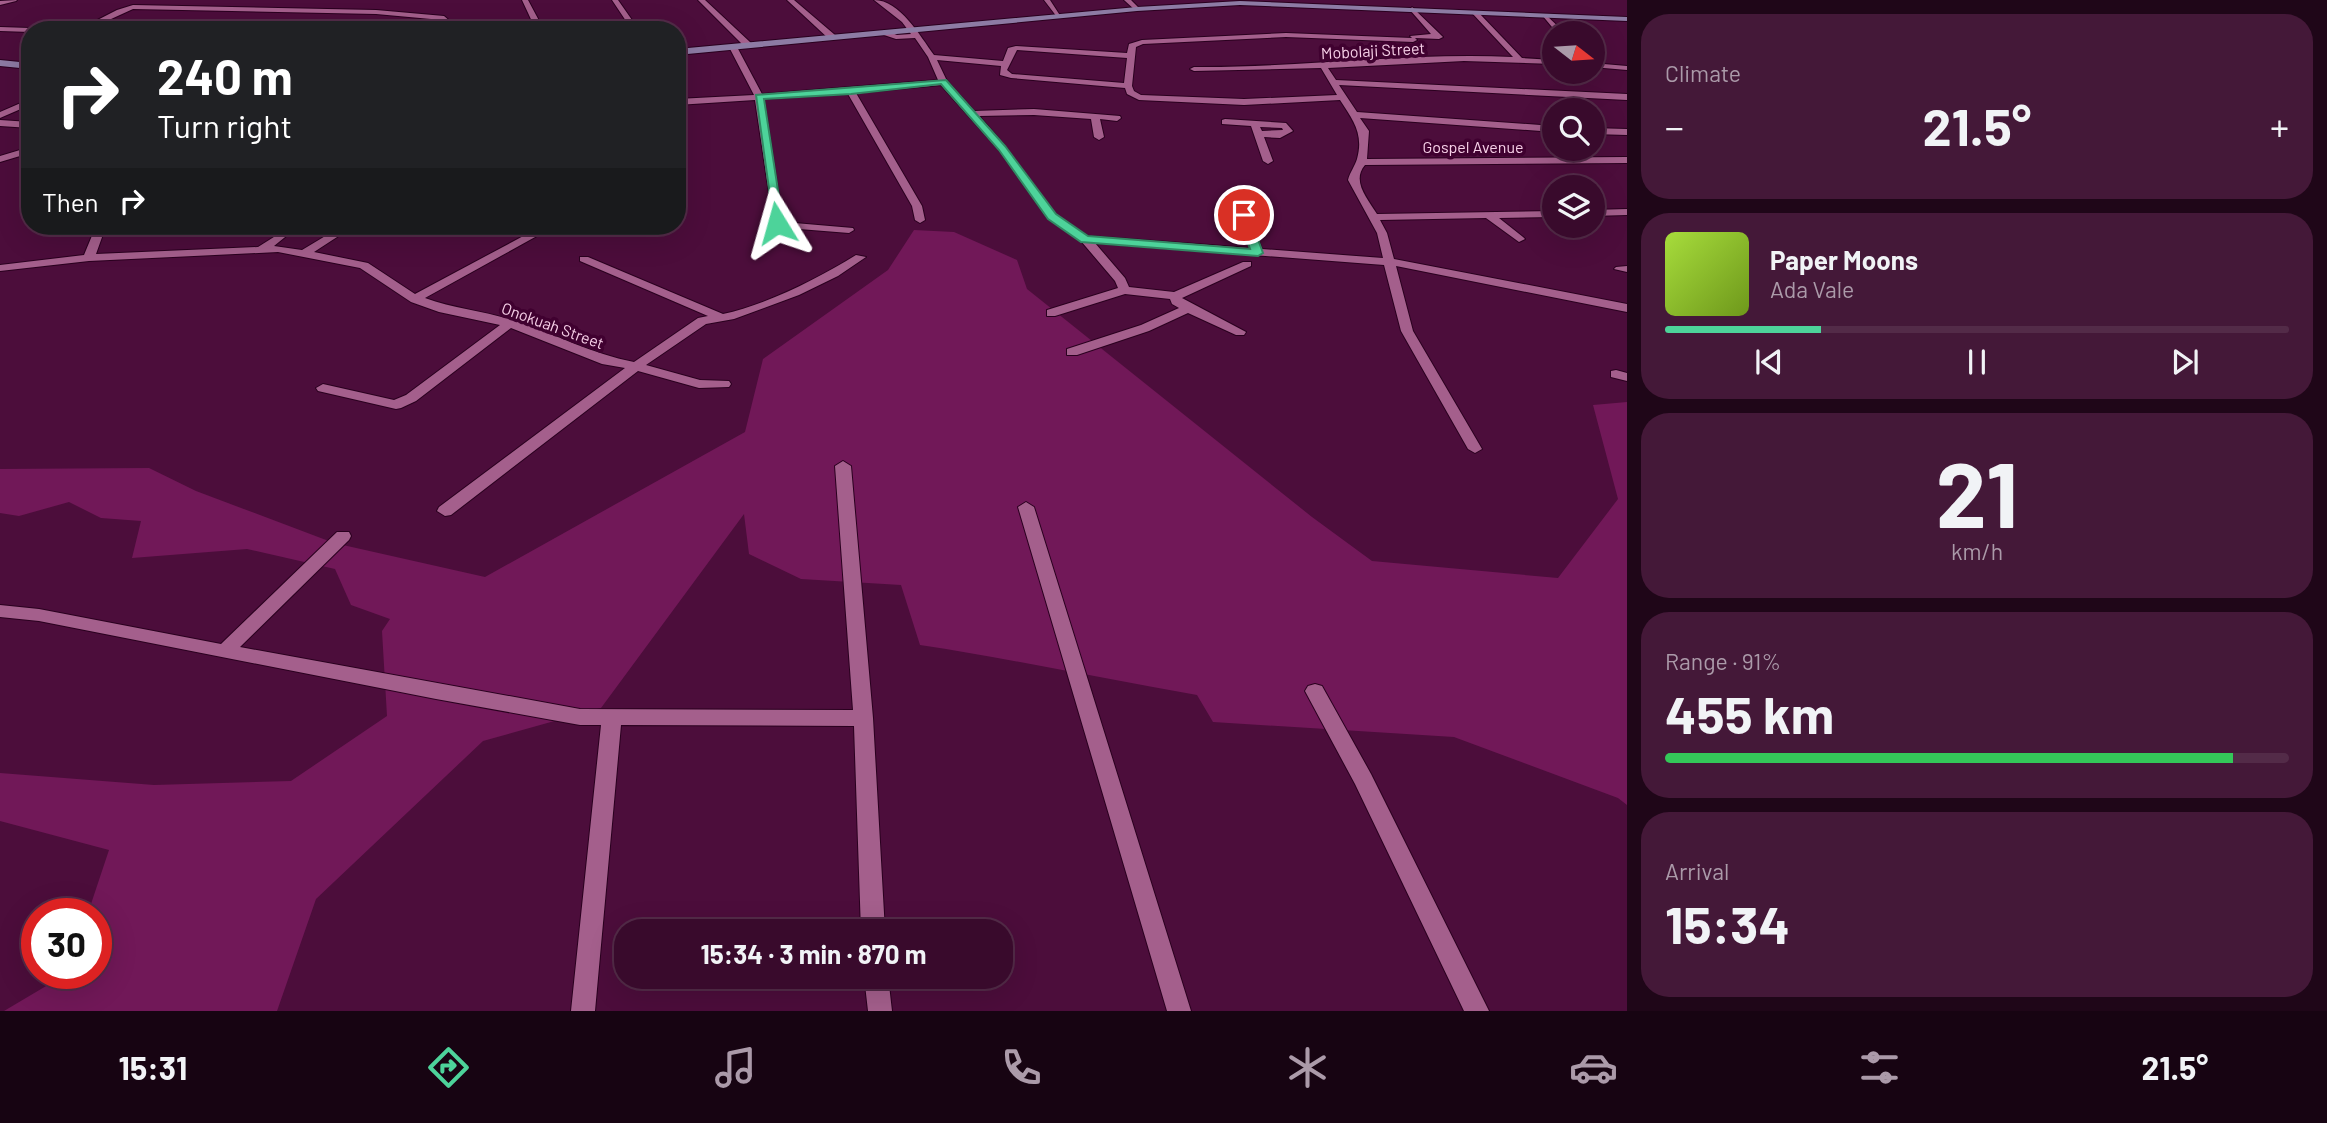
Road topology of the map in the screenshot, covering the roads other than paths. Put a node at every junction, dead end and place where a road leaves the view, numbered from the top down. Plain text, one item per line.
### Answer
1 (14, 0) edge
2 (525, 0) edge
3 (615, 0) edge
4 (701, 0) edge
5 (789, 0) edge
6 (877, 0) edge
7 (1047, 0) edge
8 (1127, 0) edge
9 (353, 1) edge
10 (1209, 2) edge
11 (0, 3) edge
12 (1138, 9) junction
13 (1412, 9) junction
14 (338, 11) junction
15 (1476, 13) junction
16 (1059, 16) junction
17 (1544, 16) junction
18 (1627, 19) edge
19 (99, 21) edge
20 (445, 21) edge
21 (536, 21) edge
22 (630, 21) edge
23 (1549, 21) edge
24 (0, 29) edge
25 (21, 30) edge
26 (914, 33) junction
27 (832, 37) junction
28 (1353, 38) junction
29 (748, 45) junction
30 (733, 47) junction
31 (1364, 47) dead end
32 (686, 51) edge
33 (1376, 55) dead end
34 (1131, 56) junction
35 (932, 57) junction
36 (1519, 59) junction
37 (1542, 61) edge
38 (1005, 64) junction
39 (1387, 64) junction
40 (0, 66) edge
41 (21, 66) edge
42 (1323, 66) junction
43 (1605, 66) edge
44 (1616, 67) junction
45 (1627, 68) edge
46 (1194, 69) dead end
47 (1627, 74) edge
48 (943, 82) junction
49 (1334, 82) junction
50 (1128, 86) junction
51 (851, 91) junction
52 (759, 96) junction
53 (1343, 97) junction
54 (1627, 97) edge
55 (686, 101) edge
56 (1244, 102) junction
57 (21, 106) edge
58 (974, 114) junction
59 (0, 115) edge
60 (1354, 115) junction
61 (1096, 116) junction
62 (1117, 118) dead end
63 (1225, 122) dead end
64 (0, 123) edge
65 (21, 124) edge
66 (1254, 124) junction
67 (1542, 127) edge
68 (1605, 131) edge
69 (1627, 132) edge
70 (1259, 134) junction
71 (1099, 137) dead end
72 (21, 153) edge
73 (0, 159) edge
74 (1268, 160) dead end
75 (1627, 160) edge
76 (1362, 163) junction
77 (1237, 197) dead end
78 (1627, 212) edge
79 (1605, 213) edge
80 (1542, 214) edge
81 (1490, 216) junction
82 (1374, 217) junction
83 (920, 220) dead end
84 (849, 230) dead end
85 (98, 235) edge
86 (282, 235) edge
87 (334, 235) edge
88 (533, 235) edge
89 (1085, 239) junction
90 (1519, 239) dead end
91 (262, 249) junction
92 (1258, 253) junction
93 (303, 254) junction
94 (860, 257) dead end
95 (89, 258) junction
96 (584, 260) dead end
97 (1391, 262) junction
98 (1247, 264) dead end
99 (0, 268) edge
100 (1124, 290) junction
101 (1176, 296) junction
102 (415, 299) junction
103 (1188, 308) junction
104 (1627, 308) edge
105 (1051, 313) dead end
106 (722, 317) junction
107 (510, 323) junction
108 (1240, 332) dead end
109 (1072, 352) dead end
110 (636, 366) junction
111 (724, 384) dead end
112 (323, 388) dead end
113 (1475, 449) dead end
114 (842, 466) dead end
115 (1026, 507) dead end
116 (445, 511) dead end
117 (343, 536) dead end
118 (0, 611) edge
119 (225, 651) junction
120 (1315, 691) dead end
121 (612, 717) junction
122 (863, 718) junction
123 (872, 919) edge
124 (877, 989) edge
125 (583, 1011) edge
126 (880, 1011) edge
127 (1179, 1011) edge
128 (1476, 1011) edge

1 - 11 street
2 - 21 street
3 - 22 street
4 - 29 street
5 - 27 street
6 - 26 street
7 - 16 street
8 - 12 street
9 - 14 street
10 - 12 street
10 - 13 street
12 - 16 street
13 - 15 street
13 - 28 street
14 - 19 street
14 - 20 street
15 - 17 street
15 - 36 street
16 - 26 street
17 - 18 street
17 - 23 street
24 - 25 street
26 - 27 street
26 - 35 street
27 - 29 street
28 - 31 street
28 - 34 street
29 - 30 street
30 - 32 street
30 - 52 street
33 - 39 street
34 - 38 street
34 - 50 street
35 - 38 street
35 - 48 street
36 - 37 street, Mobolaji Street
36 - 39 street, Mobolaji Street
38 - 50 street
39 - 42 street, Mobolaji Street
40 - 41 street
42 - 46 street, Mobolaji Street
42 - 49 street
43 - 44 street
44 - 45 street
44 - 47 street
48 - 51 street
48 - 58 street
49 - 53 street
49 - 54 street
50 - 56 street
51 - 52 street
51 - 83 street
52 - 55 street
52 - 84 street
53 - 56 street
53 - 60 street
56 - 66 street
57 - 59 street
58 - 61 street
58 - 89 street
60 - 67 street
60 - 76 street
61 - 62 street
61 - 71 street
63 - 66 street
64 - 65 street
66 - 70 street
66 - 70 street
68 - 69 street
70 - 74 street
72 - 73 street
75 - 76 street, Gospel Avenue
76 - 82 street
77 - 92 street
78 - 79 street
80 - 81 street
81 - 82 street
81 - 90 street
82 - 97 street
85 - 95 street
86 - 91 street
87 - 93 street
88 - 102 street
89 - 92 street
89 - 100 street
91 - 93 street, Onokuah Street
91 - 95 street, Onokuah Street
92 - 97 street
93 - 102 street, Onokuah Street
94 - 106 street
95 - 99 street, Onokuah Street
96 - 106 street
97 - 104 street
97 - 113 street
98 - 101 street
100 - 101 street
100 - 105 street
101 - 103 street
102 - 107 street, Onokuah Street
103 - 108 street
103 - 109 street
106 - 110 street
107 - 110 street, Onokuah Street
107 - 112 street
110 - 111 street, Onokuah Street
110 - 116 street
114 - 122 street
115 - 127 street
117 - 119 street
118 - 119 street
119 - 121 street
120 - 128 street
121 - 122 street
121 - 125 street
122 - 123 street
124 - 126 street

